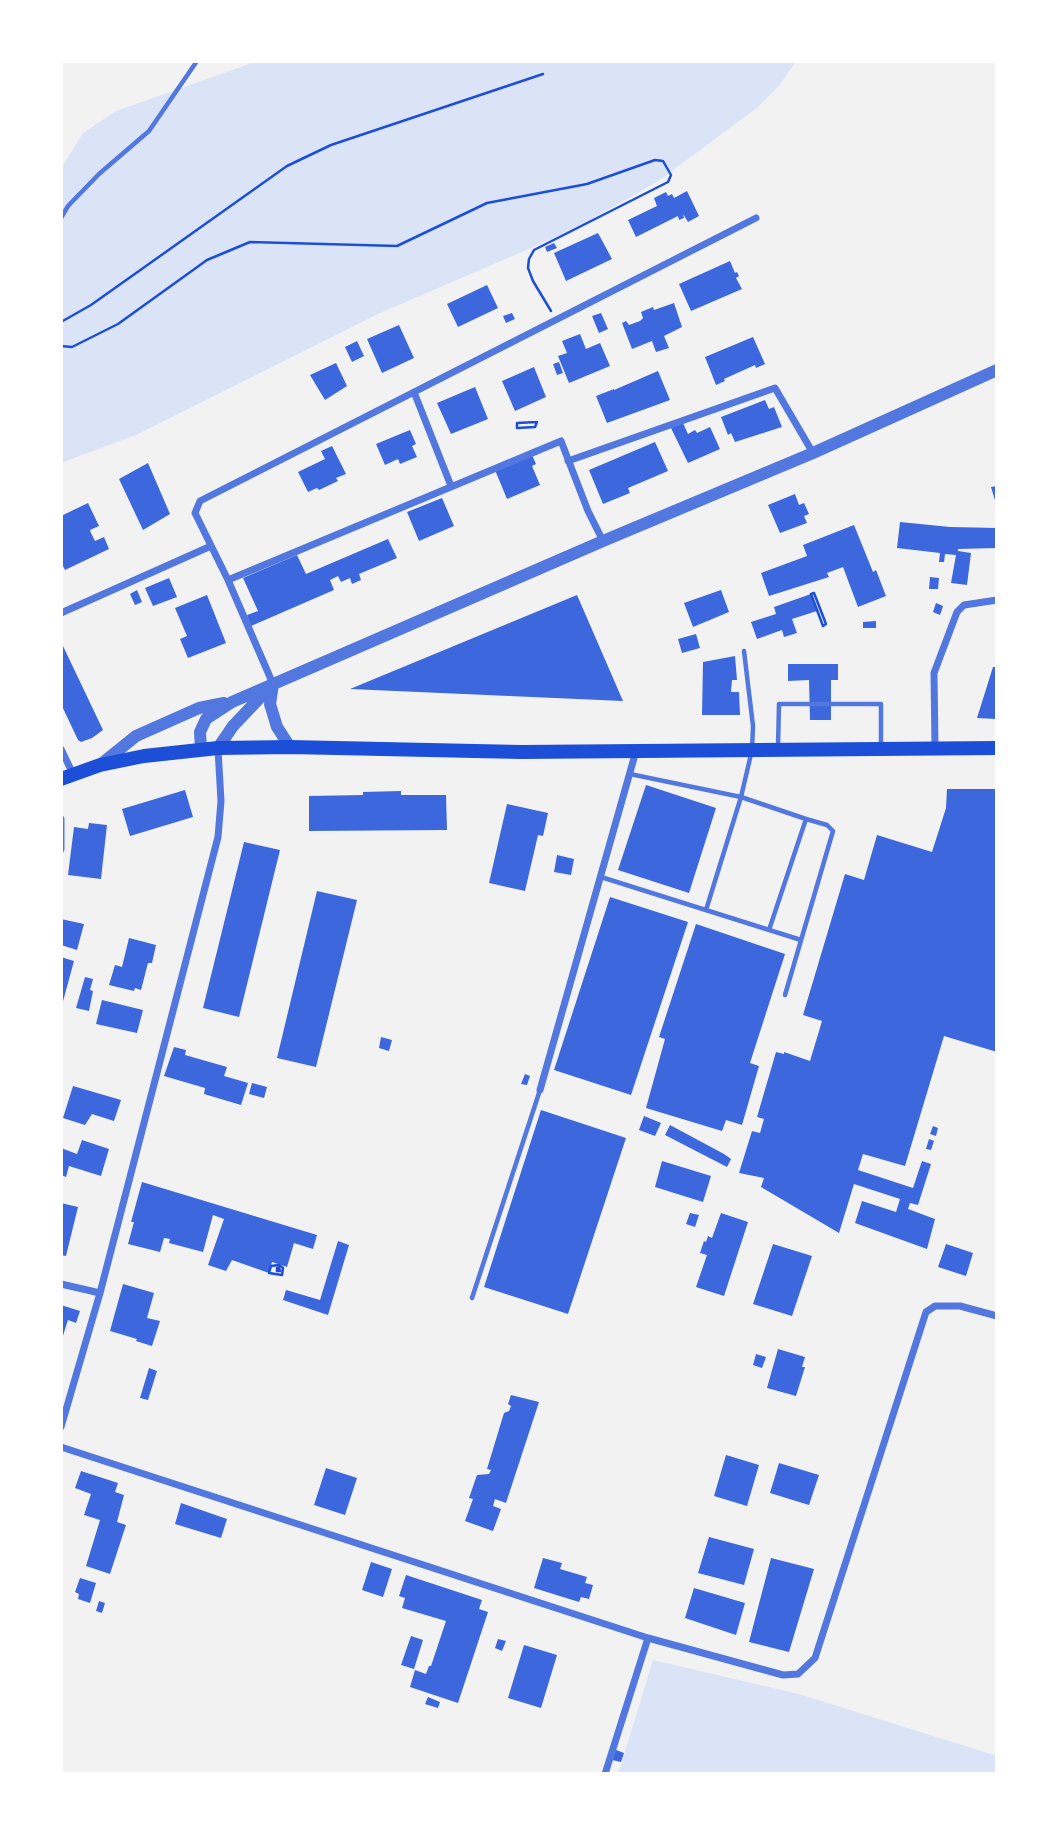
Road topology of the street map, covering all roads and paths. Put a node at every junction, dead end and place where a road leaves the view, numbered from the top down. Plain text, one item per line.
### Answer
1 (197, 61) edge
2 (543, 74) dead end
3 (61, 218) edge
4 (757, 218) dead end
5 (556, 320) junction
6 (61, 322) edge
7 (61, 346) edge
8 (997, 370) edge
9 (414, 392) junction
10 (517, 428) joint
11 (813, 453) junction
12 (568, 461) junction
13 (452, 486) junction
14 (603, 541) junction
15 (211, 546) junction
16 (229, 580) junction
17 (814, 593) joint
18 (997, 600) edge
19 (61, 613) edge
20 (744, 651) dead end
21 (273, 684) junction
22 (232, 702) junction
23 (290, 747) junction
24 (218, 748) junction
25 (935, 748) junction
26 (997, 748) edge
27 (61, 749) edge
28 (201, 749) junction
29 (636, 750) junction
30 (752, 750) junction
31 (778, 750) junction
32 (881, 750) junction
33 (100, 765) junction
34 (630, 774) junction
35 (67, 777) edge
36 (741, 797) junction
37 (61, 819) edge
38 (806, 819) junction
39 (61, 849) edge
40 (601, 877) junction
41 (706, 910) junction
42 (769, 930) junction
43 (801, 940) junction
44 (785, 995) dead end
45 (540, 1090) joint
46 (61, 1284) edge
47 (100, 1293) junction
48 (472, 1298) dead end
49 (997, 1316) edge
50 (61, 1427) edge
51 (61, 1447) edge
52 (648, 1638) junction
53 (605, 1774) edge

1 - 3 lane
2 - 6 path
4 - 5 street
5 - 7 path
5 - 9 street
8 - 11 street
9 - 13 street
9 - 15 street
10 - 10 path
11 - 12 street
11 - 14 street
12 - 13 street
12 - 14 street
13 - 16 street
14 - 21 street
15 - 16 street
15 - 19 street
16 - 21 street
17 - 17 path
18 - 25 street
20 - 30 lane
21 - 22 street
21 - 23 street
21 - 24 street
22 - 28 street
22 - 33 street
23 - 24 main road
23 - 29 main road
24 - 28 main road
24 - 47 street
25 - 26 main road
25 - 32 main road
27 - 35 street
28 - 33 main road
29 - 30 main road
29 - 34 street
30 - 31 main road
30 - 36 lane
31 - 32 main road
31 - 32 lane
33 - 35 main road
34 - 36 lane
34 - 40 street
36 - 38 lane
36 - 41 lane
37 - 39 street
38 - 42 lane
38 - 43 lane
40 - 41 lane
40 - 45 street
41 - 42 lane
42 - 43 lane
43 - 44 lane
45 - 48 lane
46 - 47 street
47 - 50 street
49 - 52 street
51 - 52 street
52 - 53 street

